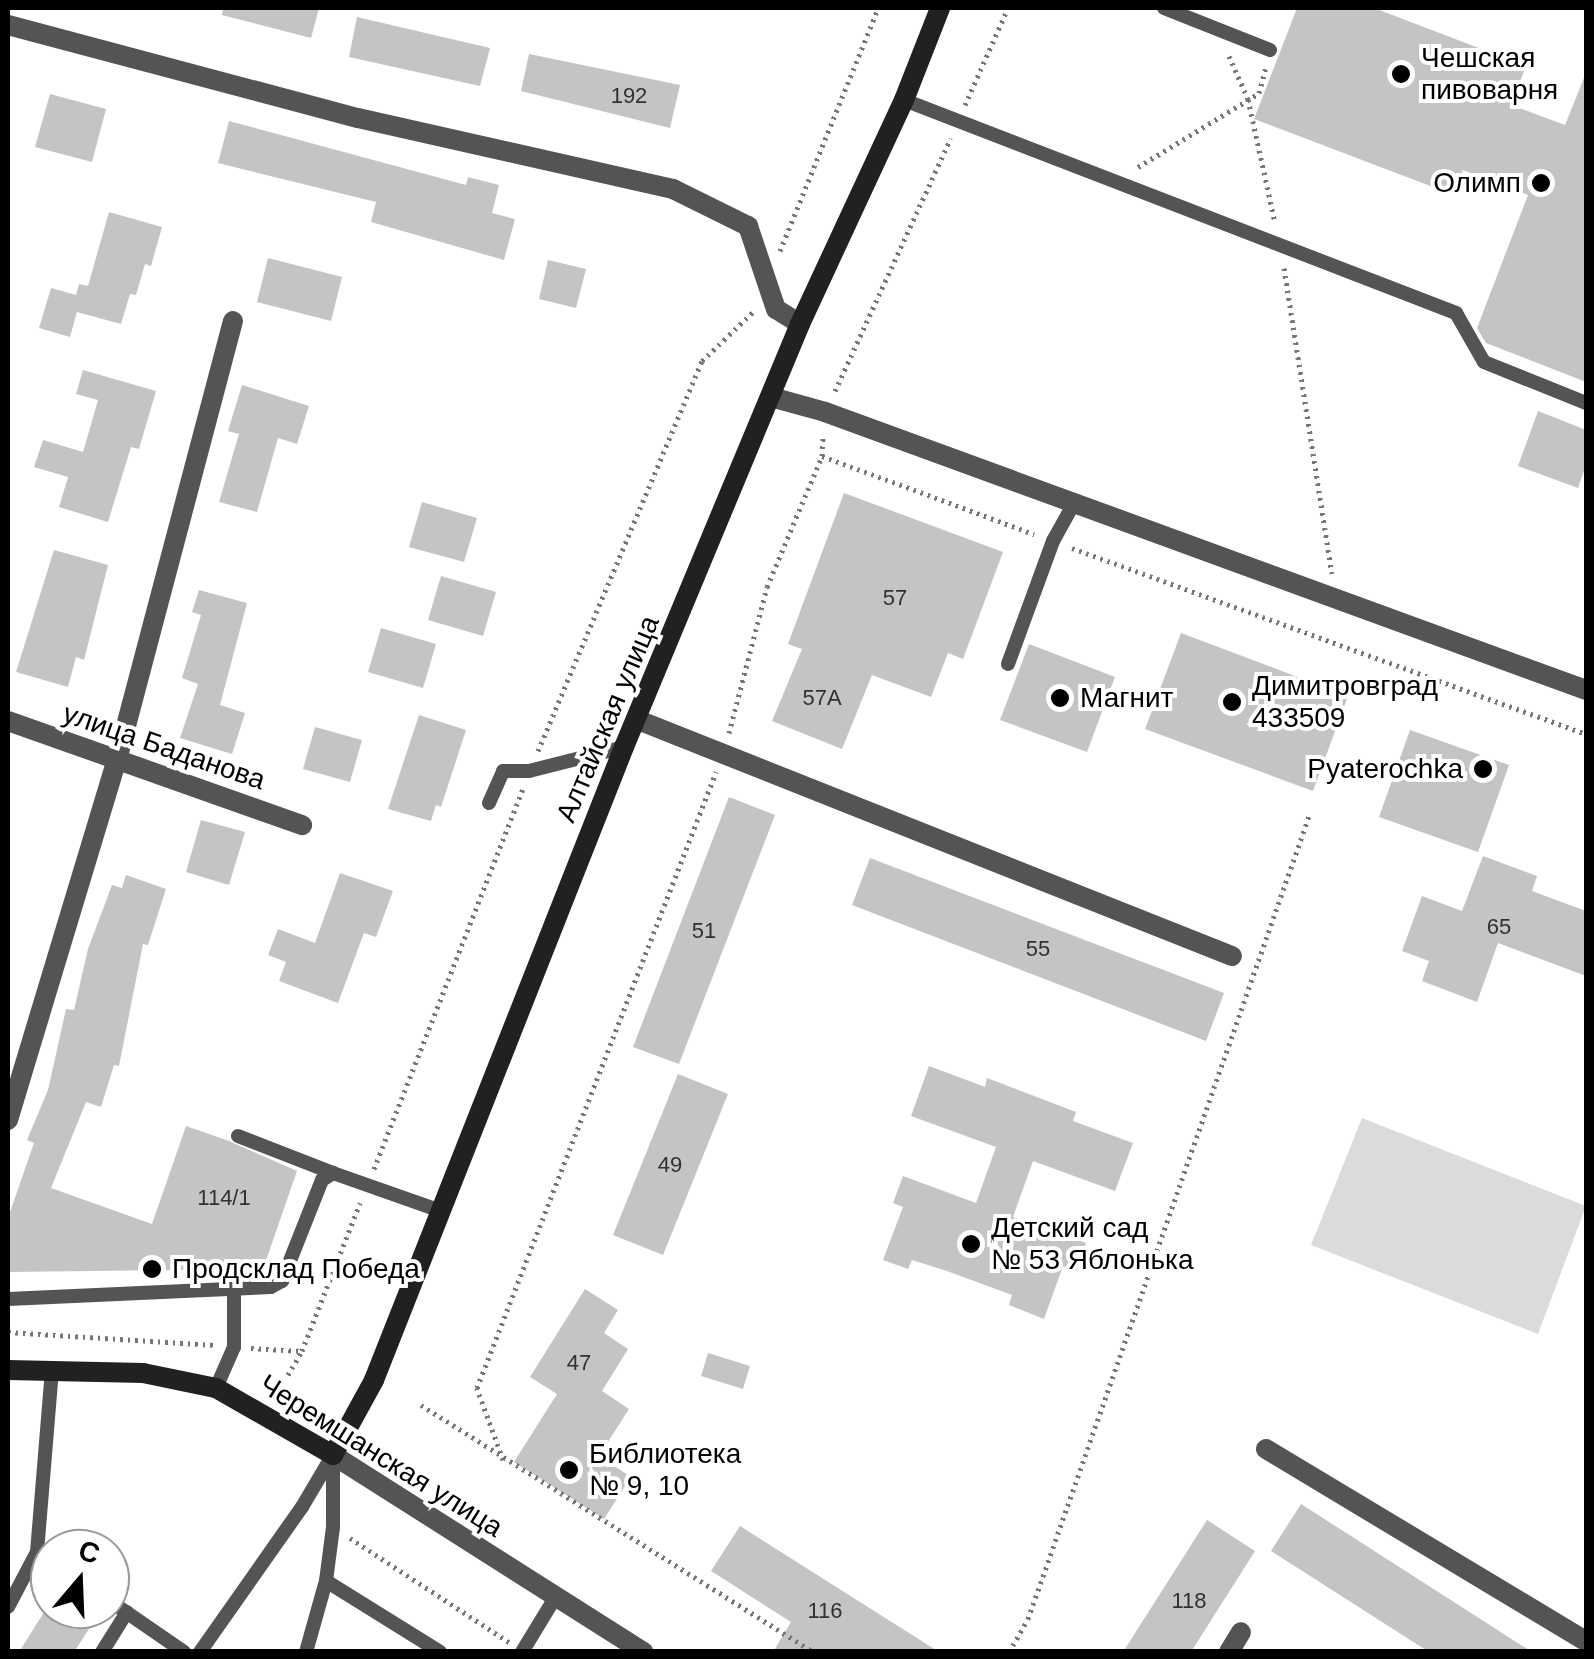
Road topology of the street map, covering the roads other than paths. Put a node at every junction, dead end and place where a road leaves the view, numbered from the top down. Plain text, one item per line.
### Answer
1 (940, 8) edge
2 (1164, 8) edge
3 (8, 24) edge
4 (1270, 50) road end
5 (904, 100) junction
6 (233, 321) dead end
7 (800, 324) junction
8 (771, 398) junction
9 (1586, 403) edge
10 (1073, 505) junction
11 (1008, 664) dead end
12 (1586, 690) edge
13 (638, 720) junction
14 (8, 721) edge
15 (624, 747) junction
16 (117, 760) junction
17 (490, 804) dead end
18 (302, 825) dead end
19 (1232, 956) dead end
20 (8, 1120) edge
21 (238, 1136) dead end
22 (333, 1173) junction
23 (441, 1210) junction
24 (234, 1289) junction
25 (8, 1299) edge
26 (52, 1369) junction
27 (8, 1370) edge
28 (216, 1388) junction
29 (1266, 1449) dead end
30 (332, 1455) junction
31 (45, 1529) edge
32 (30, 1576) edge
33 (326, 1581) junction
34 (556, 1596) junction
35 (8, 1607) edge
36 (130, 1615) edge
37 (116, 1629) edge
38 (1241, 1632) dead end
39 (1586, 1641) edge
40 (523, 1651) edge
41 (102, 1652) edge
42 (184, 1652) edge
43 (200, 1652) edge
44 (306, 1652) edge
45 (440, 1652) edge
46 (644, 1652) edge
47 (1229, 1652) edge

1 - 5 main road, Алтайская улица
2 - 4 lane
3 - 7 street
5 - 7 main road, Алтайская улица
5 - 9 lane
6 - 16 street
7 - 8 main road, Алтайская улица
8 - 10 street
8 - 13 main road, Алтайская улица
10 - 11 lane
10 - 12 street
13 - 15 main road, Алтайская улица
13 - 19 street
14 - 16 street, улица Баданова
15 - 17 lane
15 - 23 main road, Алтайская улица
16 - 18 street, улица Баданова
16 - 20 street
21 - 22 lane
22 - 23 lane
22 - 24 lane
23 - 30 main road, Алтайская улица
24 - 25 lane
24 - 28 lane
26 - 27 main road, Черемшанская улица
26 - 28 main road, Черемшанская улица
26 - 31 lane
28 - 30 main road, Черемшанская улица
29 - 39 street
30 - 33 lane
30 - 34 street, Черемшанская улица
30 - 43 lane
32 - 35 lane
33 - 44 lane
33 - 45 lane
34 - 40 lane
34 - 46 street, Черемшанская улица
36 - 42 lane
37 - 41 lane
38 - 47 street

